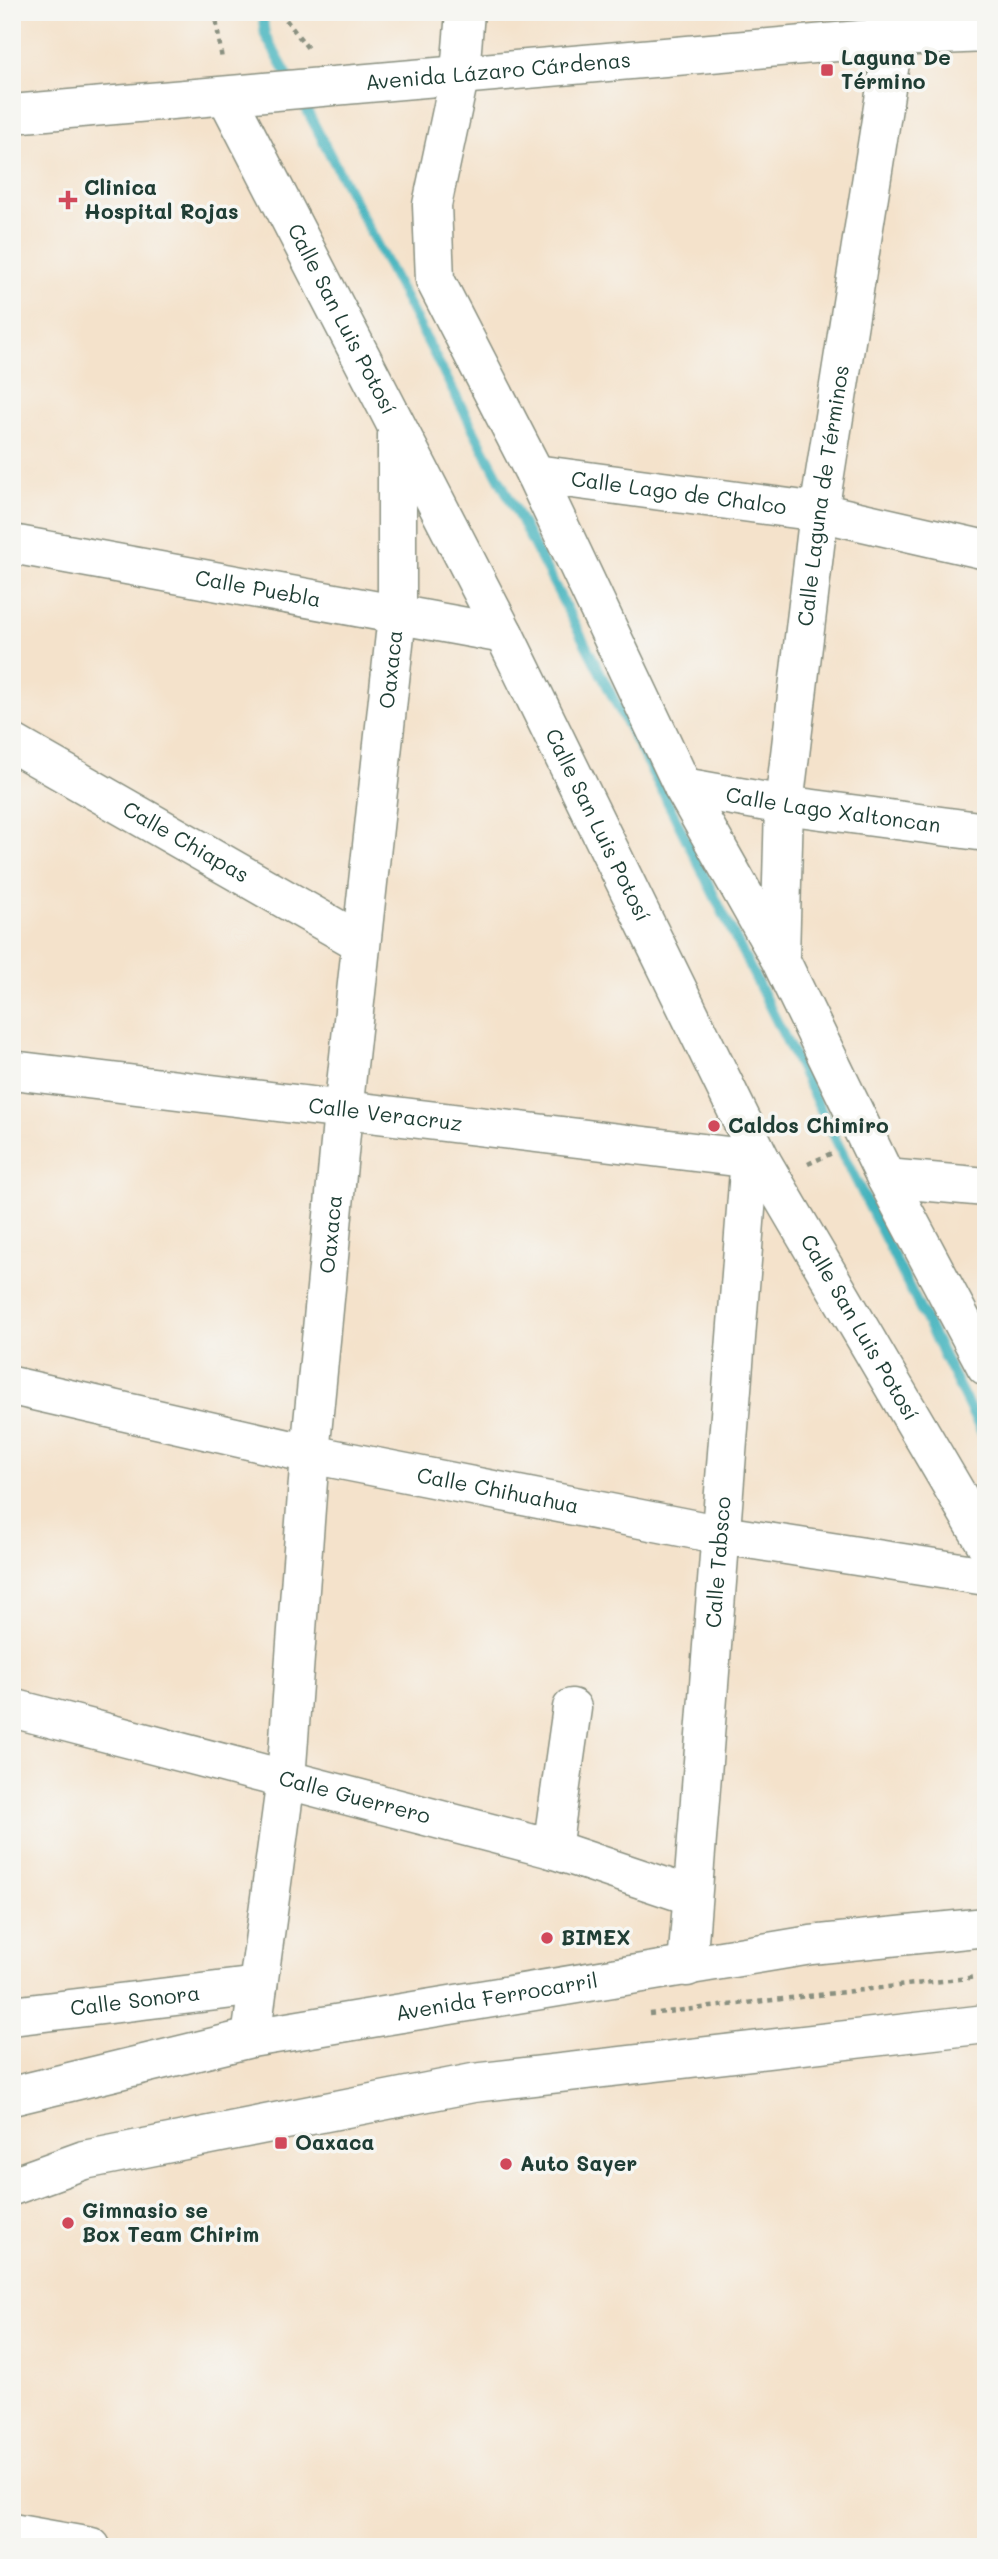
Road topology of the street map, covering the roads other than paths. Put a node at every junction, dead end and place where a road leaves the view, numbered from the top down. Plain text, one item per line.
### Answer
1 (465, 12) edge
2 (896, 24) edge
3 (986, 33) edge
4 (460, 73) junction
5 (227, 97) junction
6 (12, 114) edge
7 (397, 429) junction
8 (535, 474) junction
9 (819, 512) junction
10 (12, 544) edge
11 (986, 550) edge
12 (397, 616) junction
13 (504, 634) junction
14 (12, 743) edge
15 (682, 787) junction
16 (784, 805) junction
17 (986, 832) edge
18 (359, 942) junction
19 (780, 959) junction
20 (12, 1070) edge
21 (343, 1112) junction
22 (755, 1159) junction
23 (886, 1178) junction
24 (986, 1187) edge
25 (986, 1366) edge
26 (12, 1386) edge
27 (310, 1454) junction
28 (722, 1535) junction
29 (986, 1544) edge
30 (986, 1576) edge
31 (12, 1708) edge
32 (572, 1708) dead end
33 (286, 1779) junction
34 (552, 1849) junction
35 (692, 1896) junction
36 (986, 1927) edge
37 (687, 1967) junction
38 (258, 1986) junction
39 (12, 2016) edge
40 (986, 2024) edge
41 (251, 2038) junction
42 (12, 2096) edge
43 (12, 2186) edge
44 (12, 2533) edge
45 (91, 2547) edge

1 - 4 street
2 - 3 street, Avenida Lázaro Cárdenas
2 - 4 street, Avenida Lázaro Cárdenas
2 - 9 street, Calle Laguna de Términos
4 - 5 street, Avenida Lázaro Cárdenas
4 - 8 street
5 - 6 street, Avenida Lázaro Cárdenas
5 - 7 street, Calle San Luis Potosí
7 - 12 street, Oaxaca
7 - 13 street, Calle San Luis Potosí
8 - 9 street, Calle Lago de Chalco
8 - 15 street
9 - 11 street, Calle Lago de Chalco
9 - 16 street, Calle Laguna de Términos
10 - 12 street, Calle Puebla
12 - 13 street, Calle Puebla
12 - 18 street, Oaxaca
13 - 22 street, Calle San Luis Potosí
14 - 18 street, Calle Chiapas
15 - 16 street, Calle Lago Xaltoncan
15 - 19 street
16 - 17 street, Calle Lago Xaltoncan
16 - 19 street, Calle Laguna de Términos
18 - 21 street, Oaxaca
19 - 23 street
20 - 21 street, Calle Veracruz
21 - 22 street, Calle Veracruz
21 - 27 street, Oaxaca
22 - 28 street, Calle Tabsco
22 - 29 street, Calle San Luis Potosí
23 - 24 street
23 - 25 street
26 - 27 street, Calle Chihuahua
27 - 28 street, Calle Chihuahua
27 - 33 street, Oaxaca
28 - 30 street, Calle Chihuahua
28 - 35 street, Calle Tabsco
31 - 33 street, Calle Guerrero
32 - 34 street
33 - 34 street, Calle Guerrero
33 - 38 street, Oaxaca
34 - 35 street, Calle Guerrero
35 - 37 street, Calle Tabsco
36 - 37 street, Avenida Ferrocarril
37 - 41 street, Avenida Ferrocarril
38 - 39 street, Calle Sonora
38 - 41 street, Oaxaca
40 - 43 street
41 - 42 street, Avenida Ferrocarril
44 - 45 street

